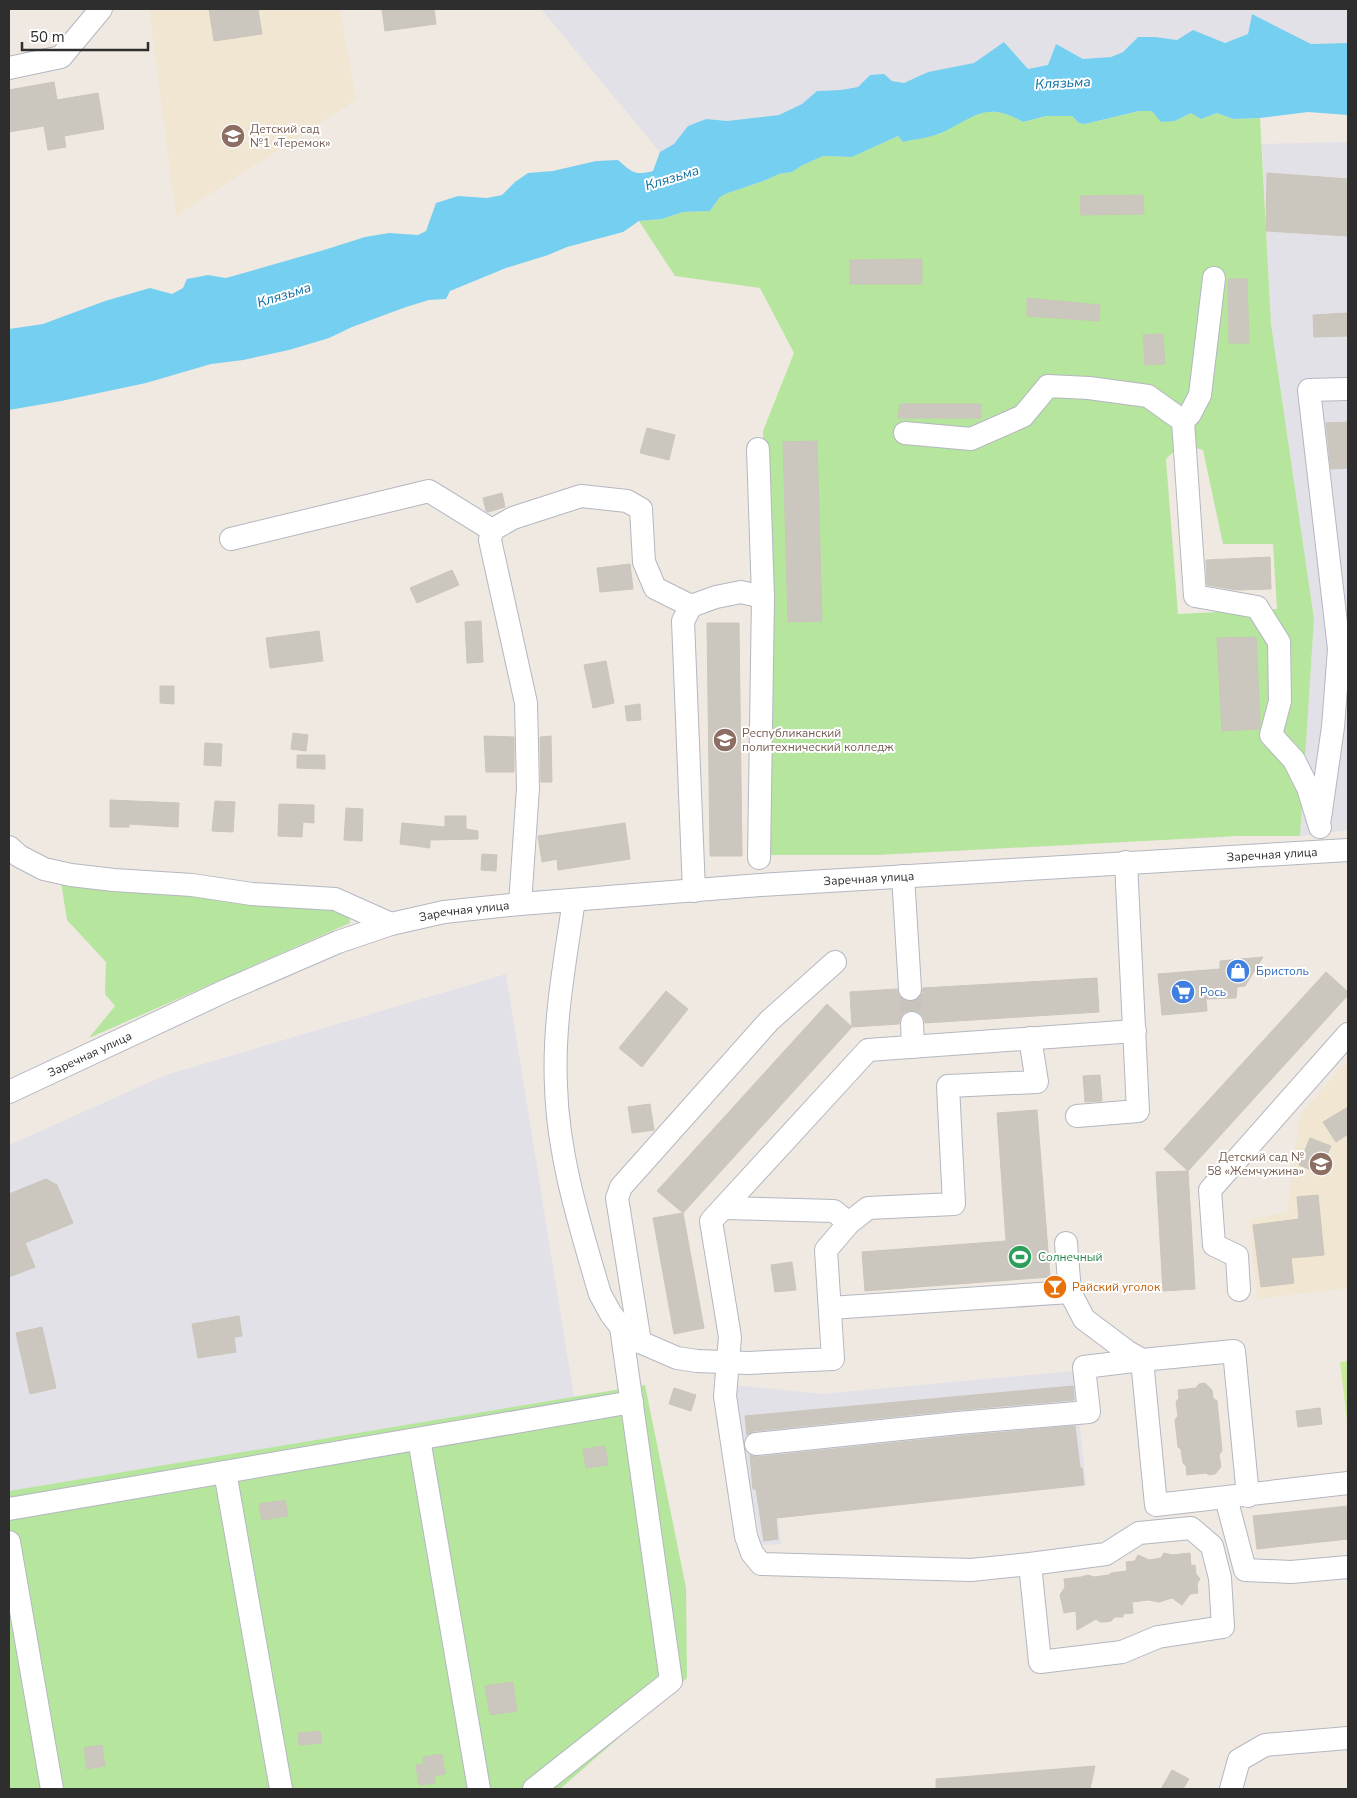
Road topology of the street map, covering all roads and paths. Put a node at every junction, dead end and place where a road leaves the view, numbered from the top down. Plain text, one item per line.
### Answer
1 (101, 9) edge
2 (9, 68) edge
3 (1214, 278) dead end
4 (1348, 389) edge
5 (1183, 421) junction
6 (904, 433) dead end
7 (758, 449) dead end
8 (492, 530) junction
9 (231, 539) dead end
10 (763, 597) junction
11 (691, 606) junction
12 (1320, 827) junction
13 (9, 847) edge
14 (1348, 850) edge
15 (1322, 851) junction
16 (759, 858) dead end
17 (1126, 862) junction
18 (903, 876) junction
19 (694, 890) junction
20 (574, 900) junction
21 (520, 904) junction
22 (391, 924) junction
23 (835, 962) dead end
24 (910, 989) tunnel mouth
25 (912, 1023) tunnel mouth
26 (1136, 1031) junction
27 (1348, 1034) edge
28 (1030, 1038) junction
29 (913, 1047) junction
30 (9, 1092) edge
31 (1077, 1116) dead end
32 (724, 1208) junction
33 (849, 1223) junction
34 (1066, 1242) dead end
35 (1239, 1290) dead end
36 (1070, 1292) junction
37 (830, 1308) junction
38 (621, 1327) junction
39 (640, 1342) junction
40 (1142, 1360) junction
41 (728, 1363) junction
42 (632, 1402) junction
43 (419, 1439) junction
44 (756, 1444) dead end
45 (225, 1472) junction
46 (1348, 1484) edge
47 (1237, 1497) junction
48 (9, 1509) edge
49 (9, 1542) edge
50 (1030, 1564) junction
51 (1348, 1567) edge
52 (1348, 1738) edge
53 (52, 1789) edge
54 (280, 1789) edge
55 (479, 1789) edge
56 (534, 1789) edge
57 (1231, 1789) edge

1 - 2 street
3 - 5 street
4 - 12 street
5 - 6 street
5 - 12 street
7 - 10 street
8 - 9 street
8 - 11 street
8 - 21 street
10 - 11 street
10 - 16 street
11 - 19 street
12 - 15 street
13 - 22 street
14 - 15 street, Заречная улица
15 - 17 street, Заречная улица
17 - 18 street, Заречная улица
17 - 26 street
18 - 19 street, Заречная улица
18 - 24 street
19 - 20 street, Заречная улица
20 - 21 street, Заречная улица
20 - 38 street
21 - 22 street, Заречная улица
22 - 30 street, Заречная улица
23 - 39 street
25 - 29 street
26 - 28 street
26 - 31 street
27 - 35 street
28 - 29 street
28 - 33 street
29 - 32 street
32 - 33 street
32 - 41 street
33 - 37 street
34 - 36 street
36 - 37 street
36 - 40 street
37 - 41 street
38 - 39 street
38 - 42 street
39 - 41 street
40 - 44 street
40 - 47 street
40 - 47 street
41 - 50 street
42 - 43 street
42 - 56 street
43 - 45 street
43 - 55 street
45 - 48 street
45 - 54 street
46 - 47 street
47 - 51 street
49 - 53 street
50 - 50 street
52 - 57 street

